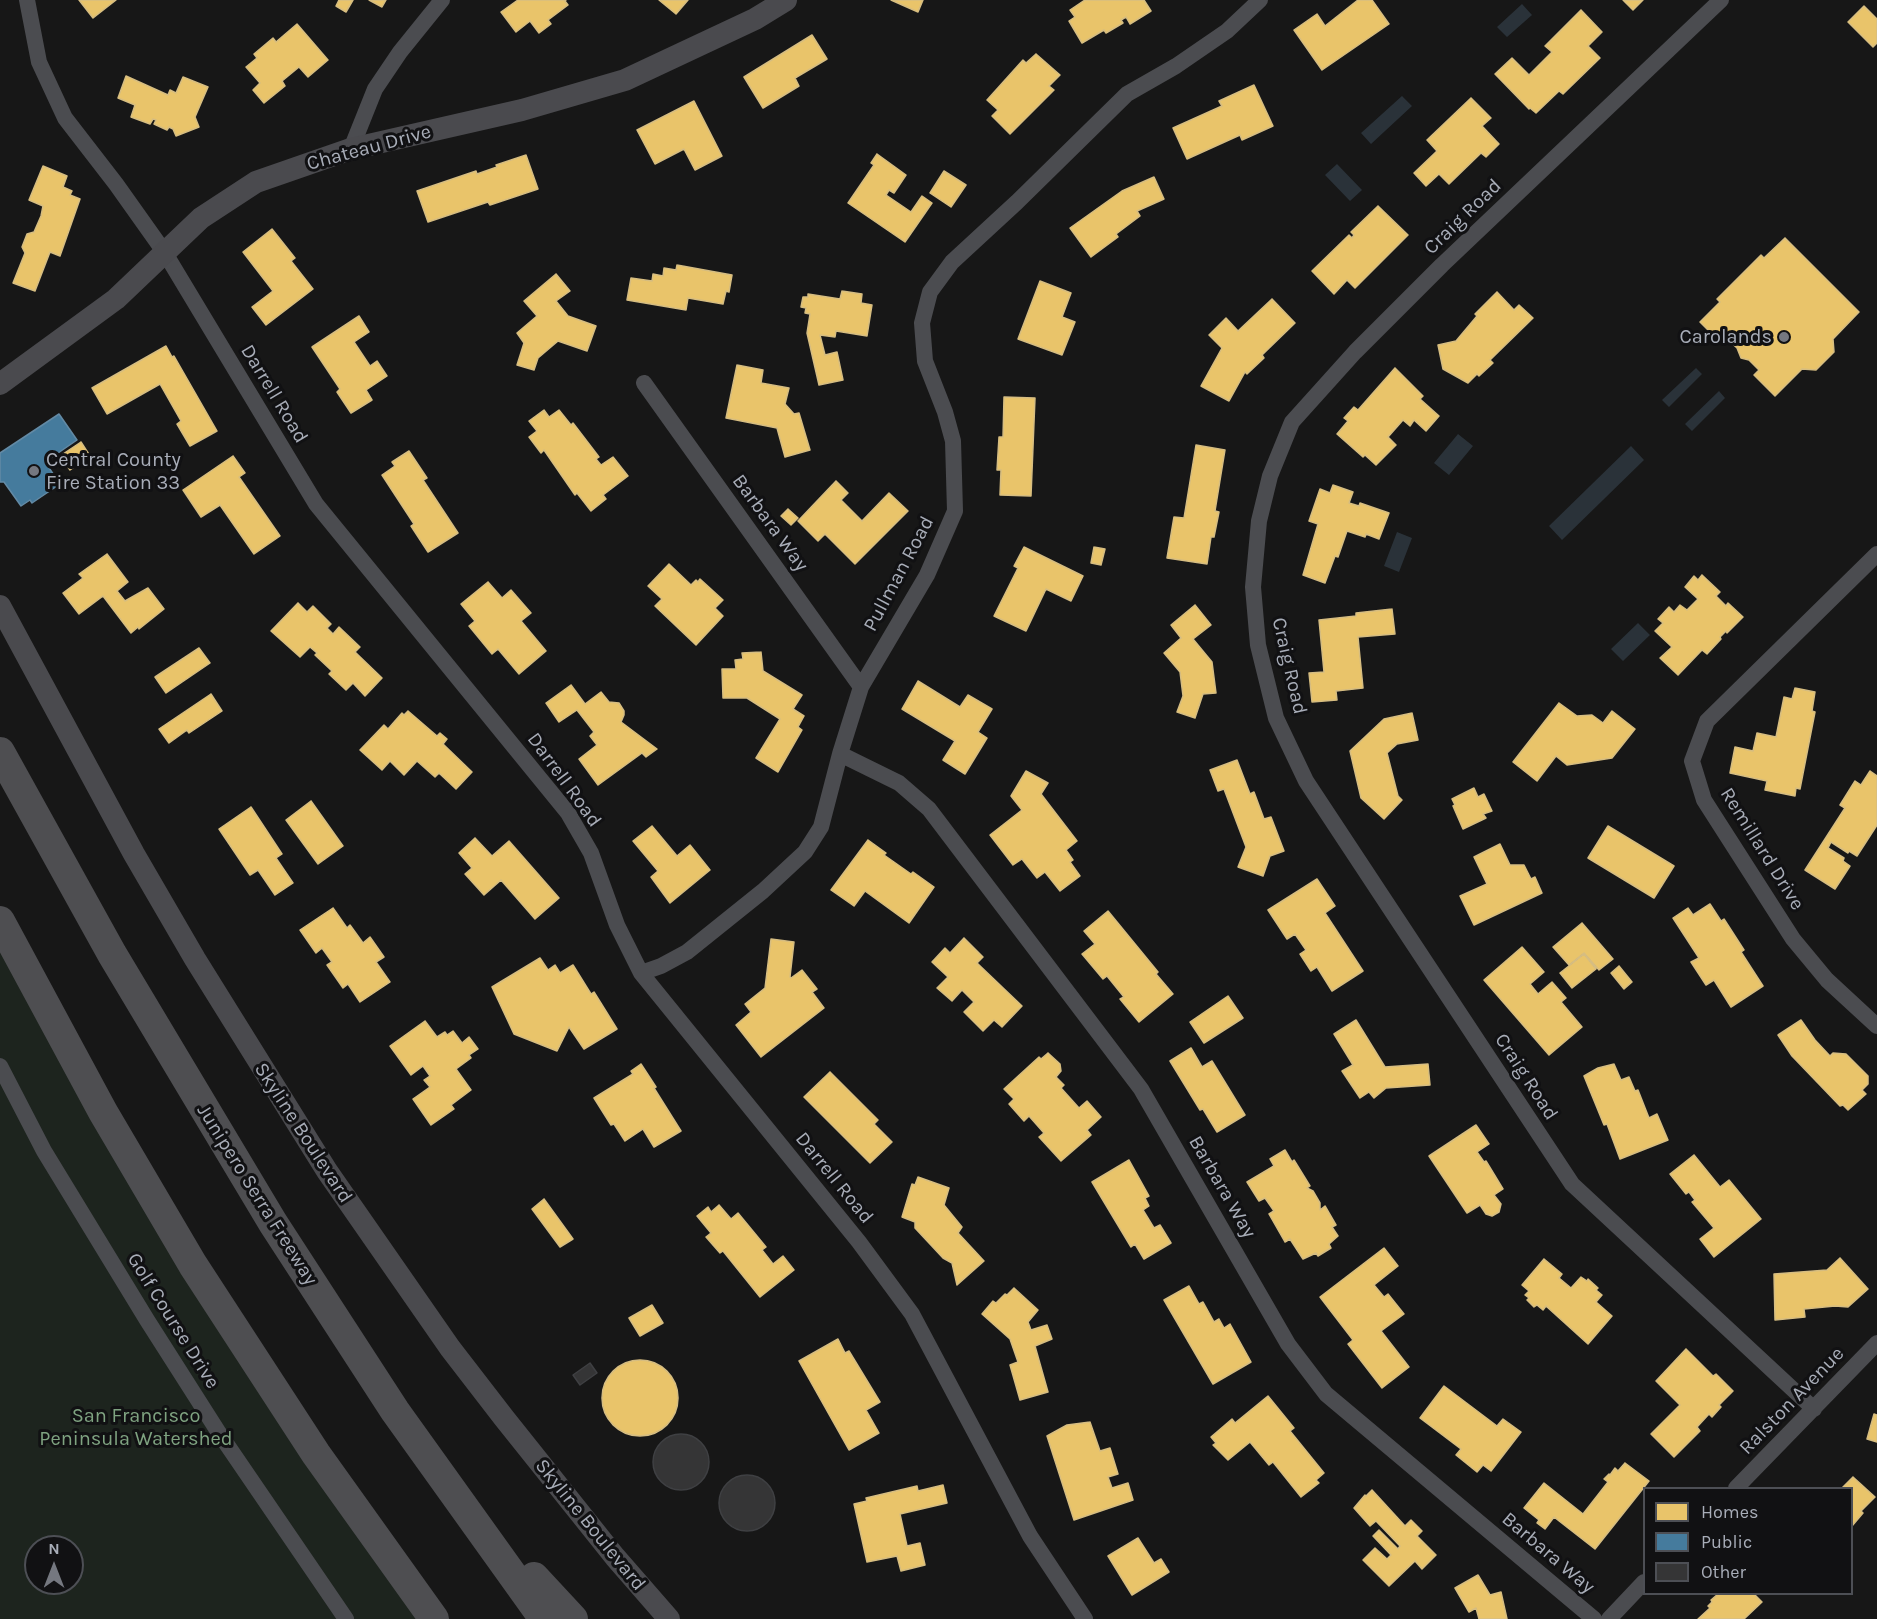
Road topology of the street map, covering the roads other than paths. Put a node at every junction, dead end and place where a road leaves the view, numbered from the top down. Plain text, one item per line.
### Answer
1 (27, 0) edge
2 (442, 0) edge
3 (786, 0) edge
4 (1260, 0) edge
5 (1721, 0) edge
6 (351, 149) junction
7 (165, 253) junction
8 (644, 383) dead end
9 (0, 384) edge
10 (1877, 554) edge
11 (0, 606) edge
12 (861, 687) junction
13 (0, 752) edge
14 (840, 754) junction
15 (0, 921) edge
16 (641, 973) junction
17 (1877, 1026) edge
18 (0, 1066) edge
19 (1877, 1343) edge
20 (1814, 1409) junction
21 (447, 1485) junction
22 (1737, 1487) edge
23 (1643, 1583) edge
24 (346, 1619) edge
25 (434, 1619) edge
26 (544, 1619) edge
27 (573, 1619) edge
28 (669, 1619) edge
29 (1085, 1619) edge
30 (1594, 1619) edge
31 (1609, 1619) edge

1 - 7 street, Darrell Road
2 - 6 street
3 - 6 main road, Chateau Drive
4 - 12 street, Pullman Road
5 - 20 street, Craig Road
6 - 7 main road, Chateau Drive
7 - 9 main road, Chateau Drive
7 - 16 street, Darrell Road
8 - 12 street, Barbara Way
10 - 17 street, Remillard Drive
11 - 28 main road, Skyline Boulevard
12 - 14 street, Pullman Road
13 - 21 highway, Junipero Serra Freeway
14 - 16 street, Pullman Road
14 - 30 street, Barbara Way
15 - 25 highway
16 - 29 street, Darrell Road
18 - 24 street, Golf Course Drive
19 - 20 street, Ralston Avenue
20 - 22 street, Ralston Avenue
21 - 26 highway, Junipero Serra Freeway
21 - 27 highway
23 - 31 street

